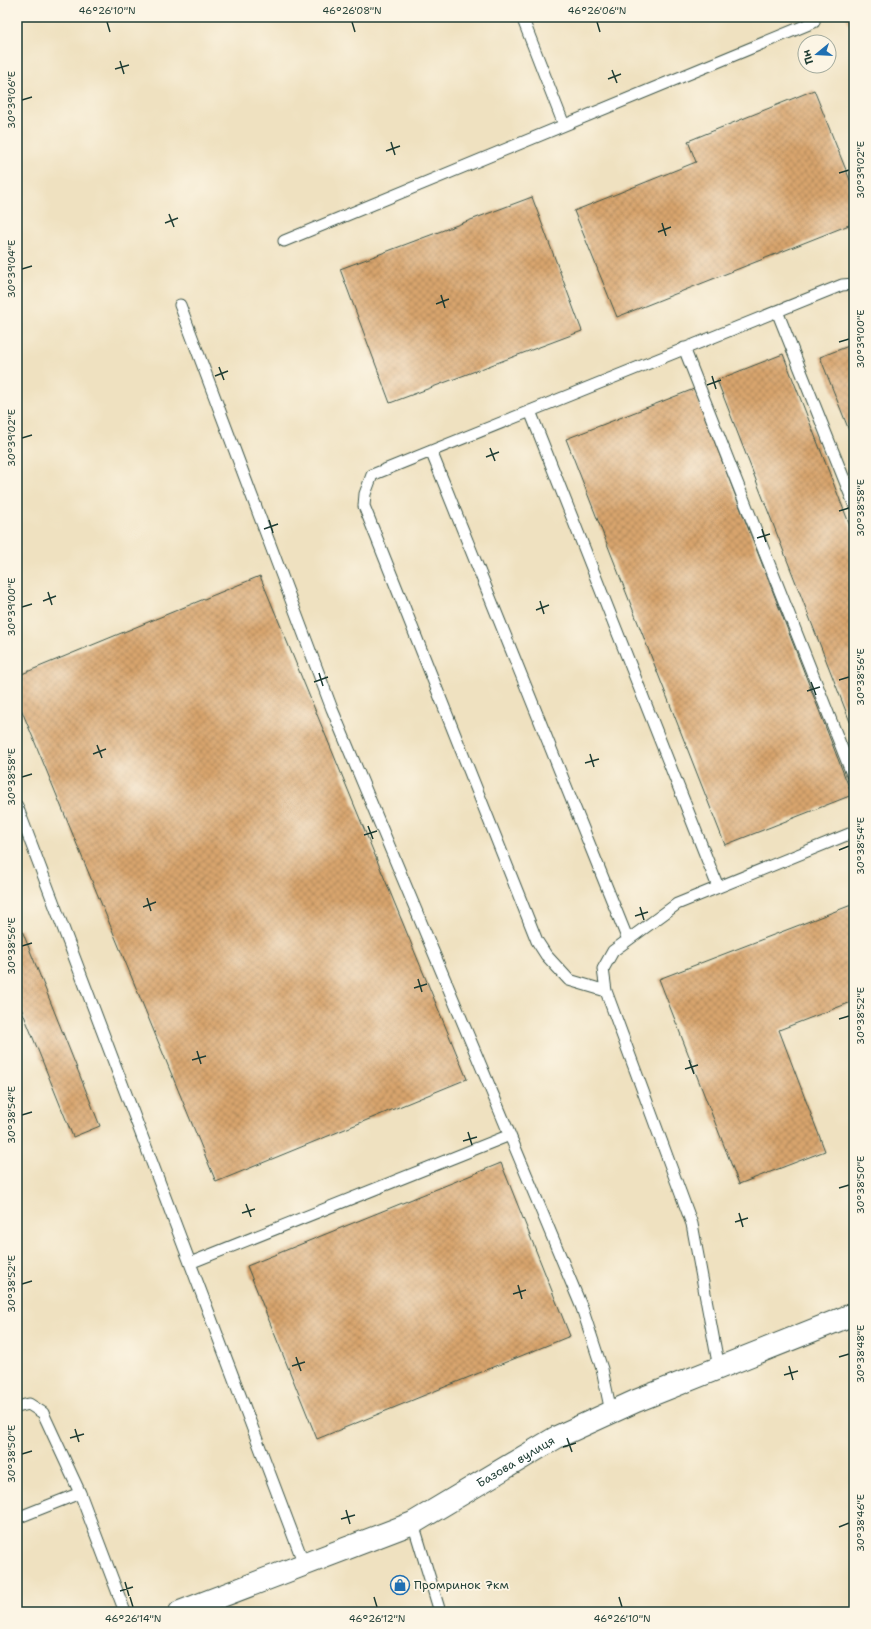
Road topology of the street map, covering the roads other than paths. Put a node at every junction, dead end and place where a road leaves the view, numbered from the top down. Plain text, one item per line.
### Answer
1 (522, 17) edge
2 (814, 22) dead end
3 (564, 125) junction
4 (284, 240) dead end
5 (854, 284) edge
6 (180, 305) dead end
7 (777, 311) junction
8 (684, 348) junction
9 (530, 411) junction
10 (431, 451) junction
11 (854, 504) edge
12 (854, 779) edge
13 (17, 806) edge
14 (854, 832) edge
15 (718, 887) junction
16 (628, 940) junction
17 (606, 991) junction
18 (510, 1135) junction
19 (190, 1263) junction
20 (854, 1314) edge
21 (719, 1368) junction
22 (17, 1407) edge
23 (611, 1412) junction
24 (80, 1493) junction
25 (17, 1518) edge
26 (413, 1523) junction
27 (304, 1564) junction
28 (125, 1612) edge
29 (180, 1612) edge
30 (440, 1612) edge

1 - 3 lane
2 - 3 lane
3 - 4 lane
5 - 7 lane
6 - 18 lane
7 - 8 lane
7 - 11 lane
8 - 9 lane
8 - 12 lane
9 - 10 lane
9 - 15 lane
10 - 16 lane
10 - 17 lane
13 - 19 lane
14 - 15 lane
15 - 16 lane
16 - 17 lane
17 - 21 lane
18 - 19 lane
18 - 23 lane
19 - 27 lane
20 - 21 street, Базова вулиця
21 - 23 street, Базова вулиця
22 - 24 lane
23 - 26 street, Базова вулиця
24 - 25 lane
24 - 28 lane
26 - 27 street, Базова вулиця
26 - 30 lane
27 - 29 street, Базова вулиця

